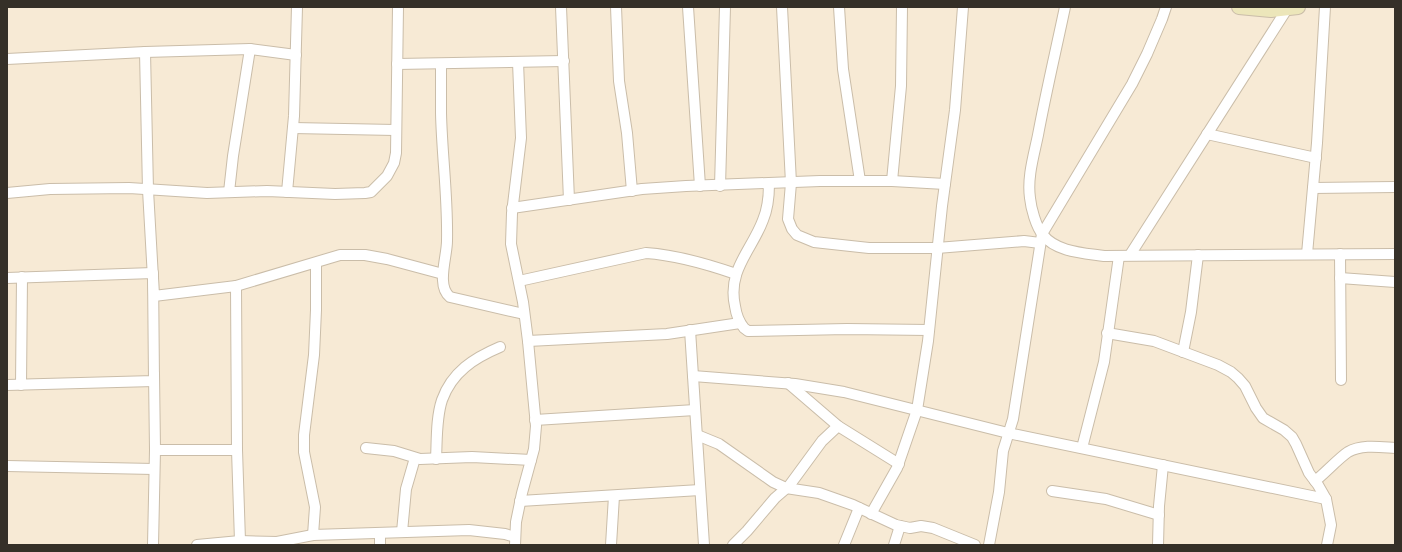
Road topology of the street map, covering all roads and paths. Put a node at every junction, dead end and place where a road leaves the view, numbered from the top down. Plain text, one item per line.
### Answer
1 (296, 7) edge
2 (398, 7) edge
3 (561, 7) edge
4 (616, 7) edge
5 (688, 7) edge
6 (725, 7) edge
7 (782, 7) edge
8 (839, 7) edge
9 (902, 7) edge
10 (963, 7) edge
11 (1065, 7) edge
12 (1166, 7) edge
13 (1239, 7) edge
14 (1325, 7) edge
15 (1292, 8) edge
16 (250, 49) junction
17 (145, 52) junction
18 (296, 56) junction
19 (7, 59) edge
20 (564, 61) junction
21 (518, 62) junction
22 (397, 64) junction
23 (441, 64) junction
24 (293, 128) junction
25 (395, 130) junction
26 (1206, 134) junction
27 (1316, 158) junction
28 (860, 181) junction
29 (892, 181) junction
30 (791, 183) junction
31 (769, 184) junction
32 (945, 184) junction
33 (700, 186) junction
34 (720, 186) junction
35 (1395, 187) edge
36 (1313, 188) junction
37 (148, 190) junction
38 (632, 191) junction
39 (229, 192) junction
40 (287, 192) junction
41 (7, 193) edge
42 (569, 200) junction
43 (512, 208) junction
44 (1041, 238) junction
45 (937, 248) junction
46 (1307, 254) junction
47 (1340, 254) junction
48 (1395, 254) edge
49 (1198, 255) junction
50 (1119, 256) junction
51 (1130, 256) junction
52 (316, 263) junction
53 (153, 273) junction
54 (443, 274) junction
55 (736, 274) junction
56 (22, 277) junction
57 (7, 278) edge
58 (1340, 278) junction
59 (519, 281) junction
60 (1395, 282) edge
61 (236, 286) junction
62 (154, 296) junction
63 (524, 314) junction
64 (740, 323) junction
65 (690, 330) junction
66 (929, 330) junction
67 (1107, 333) junction
68 (528, 341) junction
69 (500, 347) dead end
70 (1183, 352) junction
71 (693, 376) junction
72 (1341, 380) dead end
73 (154, 382) junction
74 (788, 383) junction
75 (7, 385) edge
76 (21, 385) junction
77 (695, 410) junction
78 (917, 410) junction
79 (536, 420) junction
80 (838, 426) junction
81 (1008, 433) junction
82 (697, 435) junction
83 (1394, 446) edge
84 (366, 448) dead end
85 (1082, 448) junction
86 (155, 450) junction
87 (237, 450) junction
88 (415, 458) junction
89 (436, 459) junction
90 (531, 460) junction
91 (899, 464) junction
92 (1163, 465) junction
93 (7, 466) edge
94 (154, 469) junction
95 (1315, 481) junction
96 (786, 488) junction
97 (700, 490) junction
98 (1052, 491) dead end
99 (614, 496) junction
100 (1326, 499) junction
101 (520, 501) junction
102 (859, 508) junction
103 (871, 514) junction
104 (1159, 515) junction
105 (900, 526) junction
106 (402, 532) junction
107 (380, 533) junction
108 (313, 535) junction
109 (515, 541) edge
110 (240, 542) junction
111 (277, 543) edge
112 (154, 545) edge
113 (197, 545) edge
114 (380, 545) edge
115 (611, 545) edge
116 (704, 545) edge
117 (733, 545) edge
118 (844, 545) edge
119 (894, 545) edge
120 (975, 545) edge
121 (989, 545) edge
122 (1158, 545) edge
123 (1327, 545) edge

1 - 18 street
2 - 22 street
3 - 20 street
4 - 38 street
5 - 33 street
6 - 34 street
7 - 30 street
8 - 28 street
9 - 29 street
10 - 32 street
11 - 44 street
12 - 44 street
13 - 15 street
14 - 27 street
15 - 26 street
16 - 17 street
16 - 18 street
16 - 39 street
17 - 19 street
17 - 37 street
18 - 24 street
20 - 21 street
20 - 42 street
21 - 23 street
21 - 43 street
22 - 23 street
22 - 25 street
23 - 54 street
24 - 25 street
24 - 40 street
25 - 40 street
26 - 27 street
26 - 51 street
27 - 36 street
28 - 29 street
28 - 30 street
29 - 32 street
30 - 31 street
30 - 45 street
31 - 34 street
31 - 55 street
32 - 45 street
33 - 34 street
33 - 38 street
35 - 36 street
36 - 46 street
37 - 39 street
37 - 41 street
37 - 53 street
38 - 42 street
39 - 40 street
42 - 43 street
43 - 59 street
44 - 45 street
44 - 50 street
44 - 81 street
45 - 66 street
46 - 47 street
46 - 49 street
47 - 48 street
47 - 58 street
49 - 51 street
49 - 70 street
50 - 51 street
50 - 67 street
52 - 54 street
52 - 61 street
52 - 108 street
53 - 56 street
53 - 62 street
53 - 73 street
54 - 63 street
55 - 59 street
55 - 64 street
56 - 57 street
56 - 76 street
58 - 60 street
58 - 72 street
59 - 63 street
61 - 62 street
61 - 87 street
62 - 73 street
63 - 68 street
64 - 65 street
64 - 66 street
65 - 68 street
65 - 71 street
66 - 78 street
67 - 70 street
67 - 85 street
68 - 79 street
69 - 89 street
70 - 95 street
71 - 74 street
71 - 77 street
73 - 76 street
73 - 86 street
74 - 78 street
74 - 80 street
75 - 76 street
77 - 79 street
77 - 82 street
78 - 81 street
78 - 91 street
79 - 90 street
80 - 91 street
80 - 96 street
81 - 85 street
81 - 121 street
82 - 96 street
82 - 97 street
83 - 95 street
84 - 88 street
85 - 92 street
86 - 87 street
86 - 94 street
87 - 110 street
88 - 89 street
88 - 106 street
89 - 90 street
90 - 101 street
91 - 103 street
92 - 100 street
92 - 104 street
93 - 94 street
94 - 112 street
95 - 100 street
96 - 102 street
96 - 117 street
97 - 99 street
97 - 116 street
98 - 104 street
99 - 101 street
99 - 115 street
100 - 123 street
101 - 109 street
102 - 103 street
102 - 118 street
103 - 105 street
104 - 122 street
105 - 119 street
105 - 120 street
106 - 107 street
106 - 109 street
107 - 108 street
107 - 114 street
108 - 111 street
110 - 111 street
110 - 113 street

